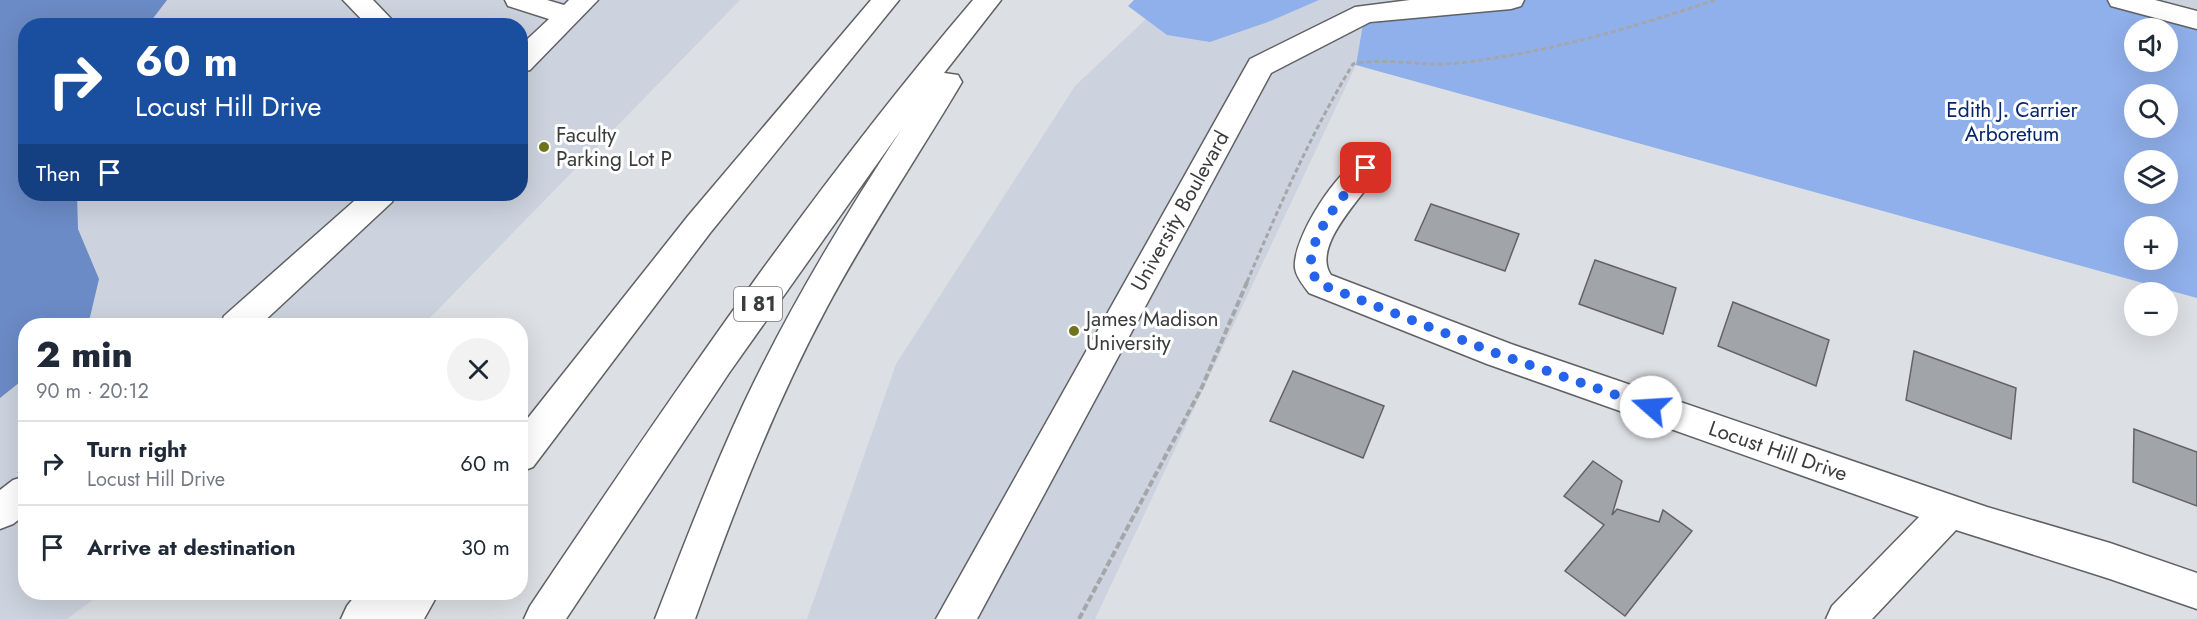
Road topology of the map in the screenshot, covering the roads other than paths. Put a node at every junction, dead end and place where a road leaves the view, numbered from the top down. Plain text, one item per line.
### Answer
1 (356, 0) edge
2 (518, 0) edge
3 (886, 0) edge
4 (988, 0) edge
5 (1004, 0) edge
6 (1511, 0) edge
7 (2121, 0) edge
8 (576, 8) edge
9 (376, 18) edge
10 (2197, 20) edge
11 (528, 55) edge
12 (764, 146) junction
13 (1366, 168) dead end
14 (373, 201) edge
15 (245, 318) edge
16 (528, 422) edge
17 (528, 445) edge
18 (18, 498) edge
19 (1950, 511) junction
20 (0, 512) edge
21 (2197, 591) edge
22 (376, 600) edge
23 (415, 600) edge
24 (361, 619) edge
25 (402, 619) edge
26 (544, 619) edge
27 (675, 619) edge
28 (956, 619) edge
29 (1846, 619) edge

1 - 9 main road
2 - 8 main road
3 - 12 main road
4 - 26 main road, I 81
5 - 27 main road
6 - 28 main road, University Boulevard
7 - 10 main road
8 - 11 main road
12 - 16 main road
12 - 17 main road
13 - 19 main road, Locust Hill Drive
14 - 15 main road
18 - 20 main road
19 - 21 main road, Locust Hill Drive
19 - 29 main road
22 - 24 main road
23 - 25 main road

